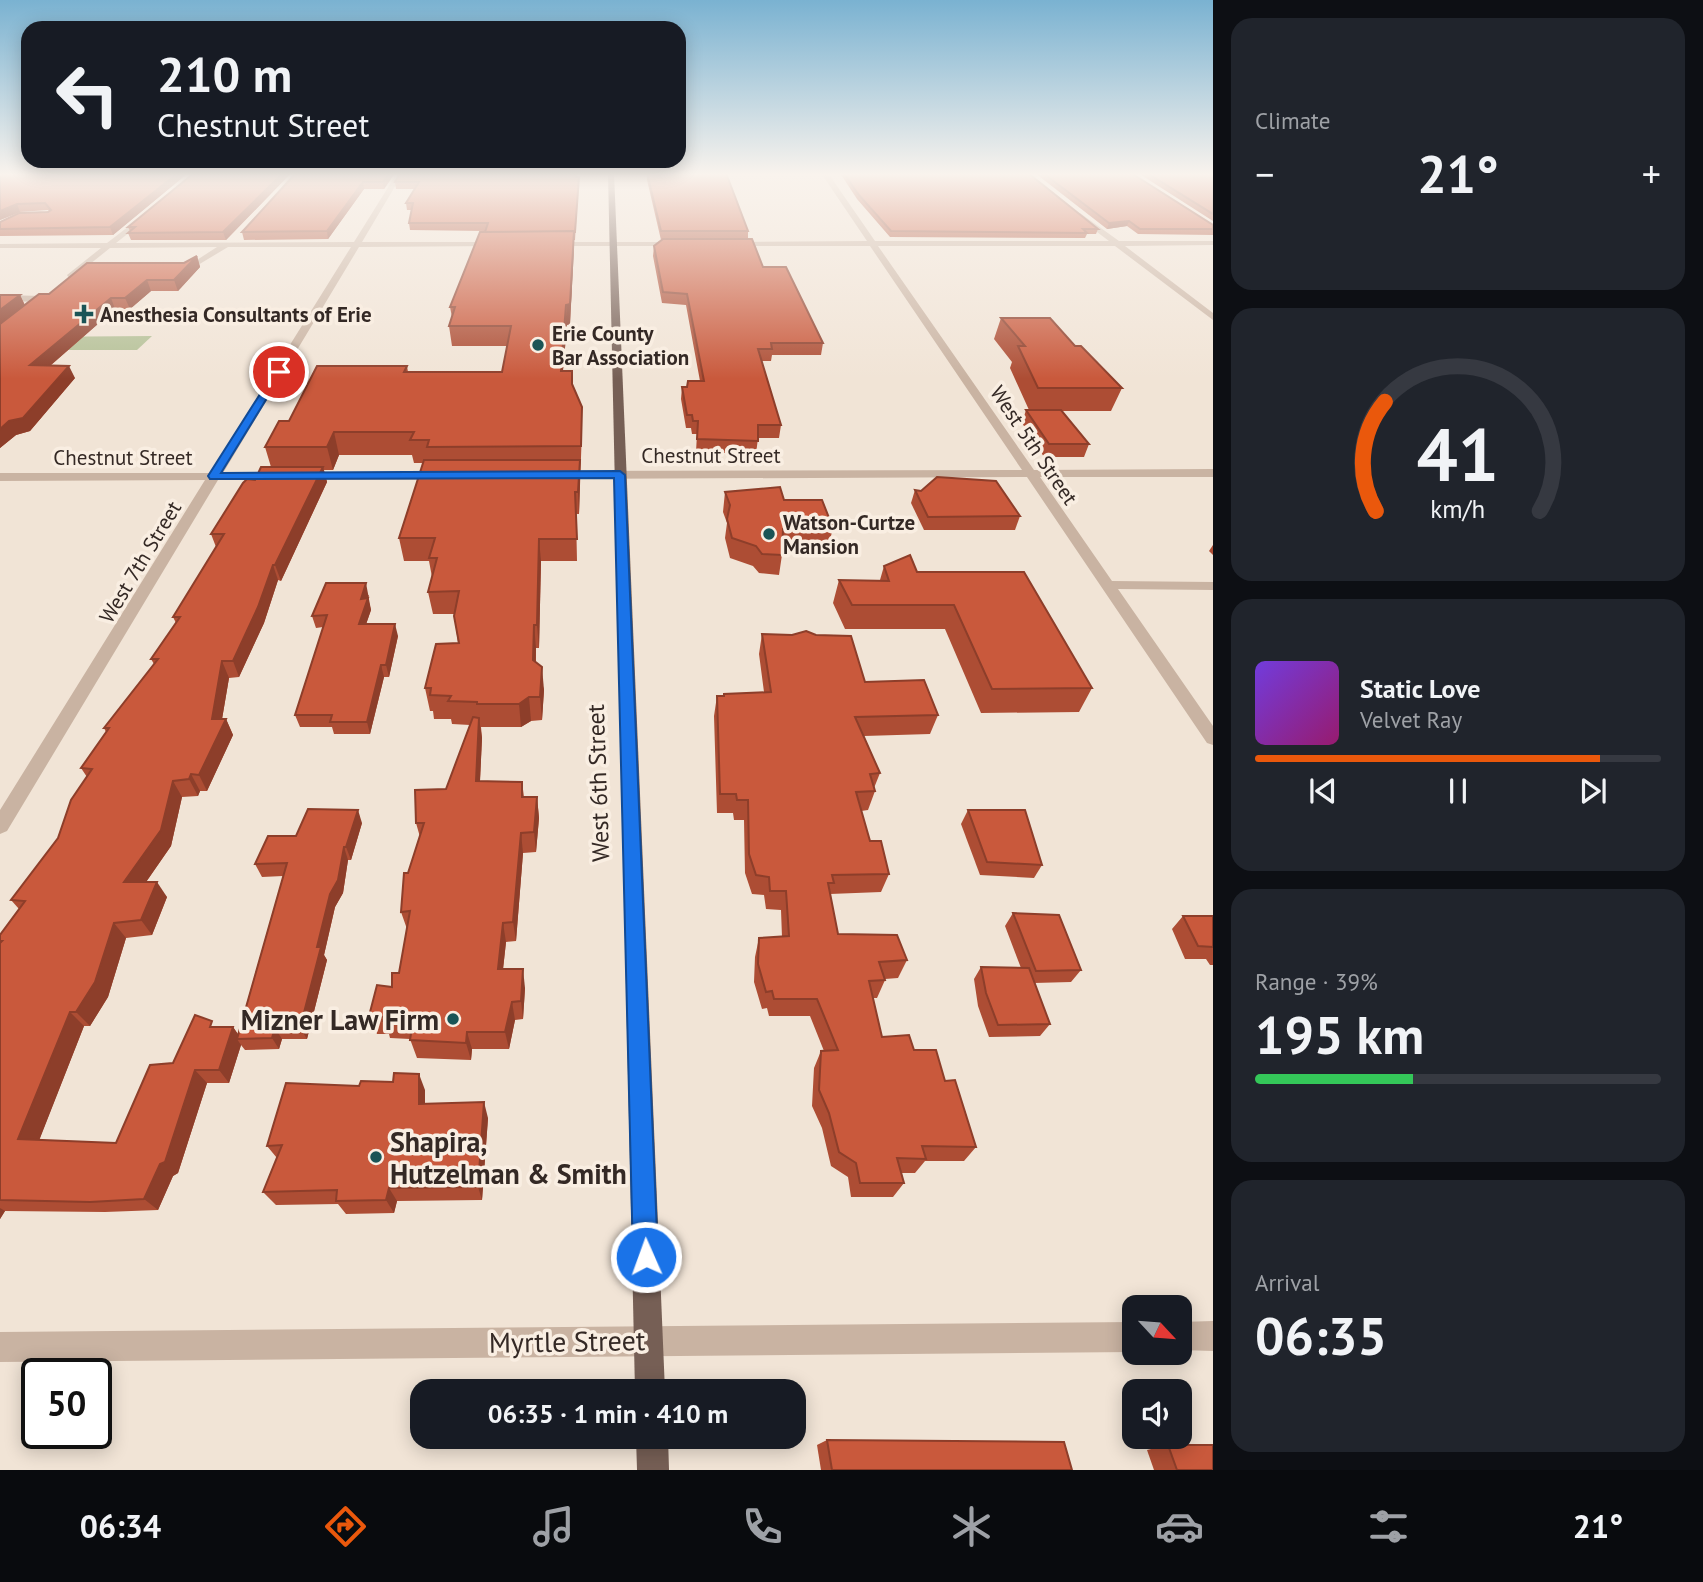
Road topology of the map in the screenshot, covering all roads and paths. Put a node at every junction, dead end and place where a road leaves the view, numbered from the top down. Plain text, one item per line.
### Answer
1 (114, 242) edge
2 (232, 242) edge
3 (359, 242) edge
4 (1117, 243) junction
5 (1213, 243) edge
6 (504, 244) edge
7 (544, 244) edge
8 (613, 244) junction
9 (695, 244) edge
10 (722, 244) edge
11 (874, 244) junction
12 (229, 245) junction
13 (357, 245) junction
14 (0, 246) edge
15 (109, 246) junction
16 (185, 256) dead end
17 (210, 256) junction
18 (94, 257) junction
19 (110, 257) dead end
20 (80, 269) junction
21 (96, 269) edge
22 (175, 269) edge
23 (60, 286) edge
24 (0, 298) edge
25 (35, 306) edge
26 (1213, 317) edge
27 (1030, 473) junction
28 (1213, 473) edge
29 (543, 475) edge
30 (620, 475) junction
31 (214, 476) junction
32 (449, 476) edge
33 (0, 477) edge
34 (1107, 585) junction
35 (1213, 586) edge
36 (1213, 739) edge
37 (0, 826) edge
38 (1122, 1336) edge
39 (1192, 1336) edge
40 (1213, 1336) edge
41 (649, 1340) junction
42 (0, 1347) edge
43 (650, 1379) edge
44 (652, 1449) edge
45 (653, 1470) edge

1 - 15 street
2 - 12 street
3 - 13 street, West 7th Street
4 - 5 street
4 - 11 street
4 - 26 street
6 - 13 street
7 - 8 street
8 - 9 street
8 - 30 main road, West 6th Street
10 - 11 street
11 - 27 street, West 5th Street
12 - 13 street
12 - 15 street
12 - 17 street
13 - 31 street, West 7th Street
14 - 15 street
15 - 18 street
16 - 17 street
17 - 22 street
18 - 19 street
18 - 20 street
20 - 21 street
20 - 23 street
24 - 25 street
27 - 28 street, Chestnut Street
27 - 30 street, Chestnut Street
27 - 34 street, West 5th Street
29 - 30 street, Chestnut Street
30 - 41 main road, West 6th Street
31 - 32 street, Chestnut Street
31 - 33 street, Chestnut Street
31 - 37 street, West 7th Street
34 - 35 street
34 - 36 street, West 5th Street
38 - 41 street, Myrtle Street
39 - 40 street
41 - 42 street, Myrtle Street
41 - 43 main road, West 6th Street
44 - 45 main road

